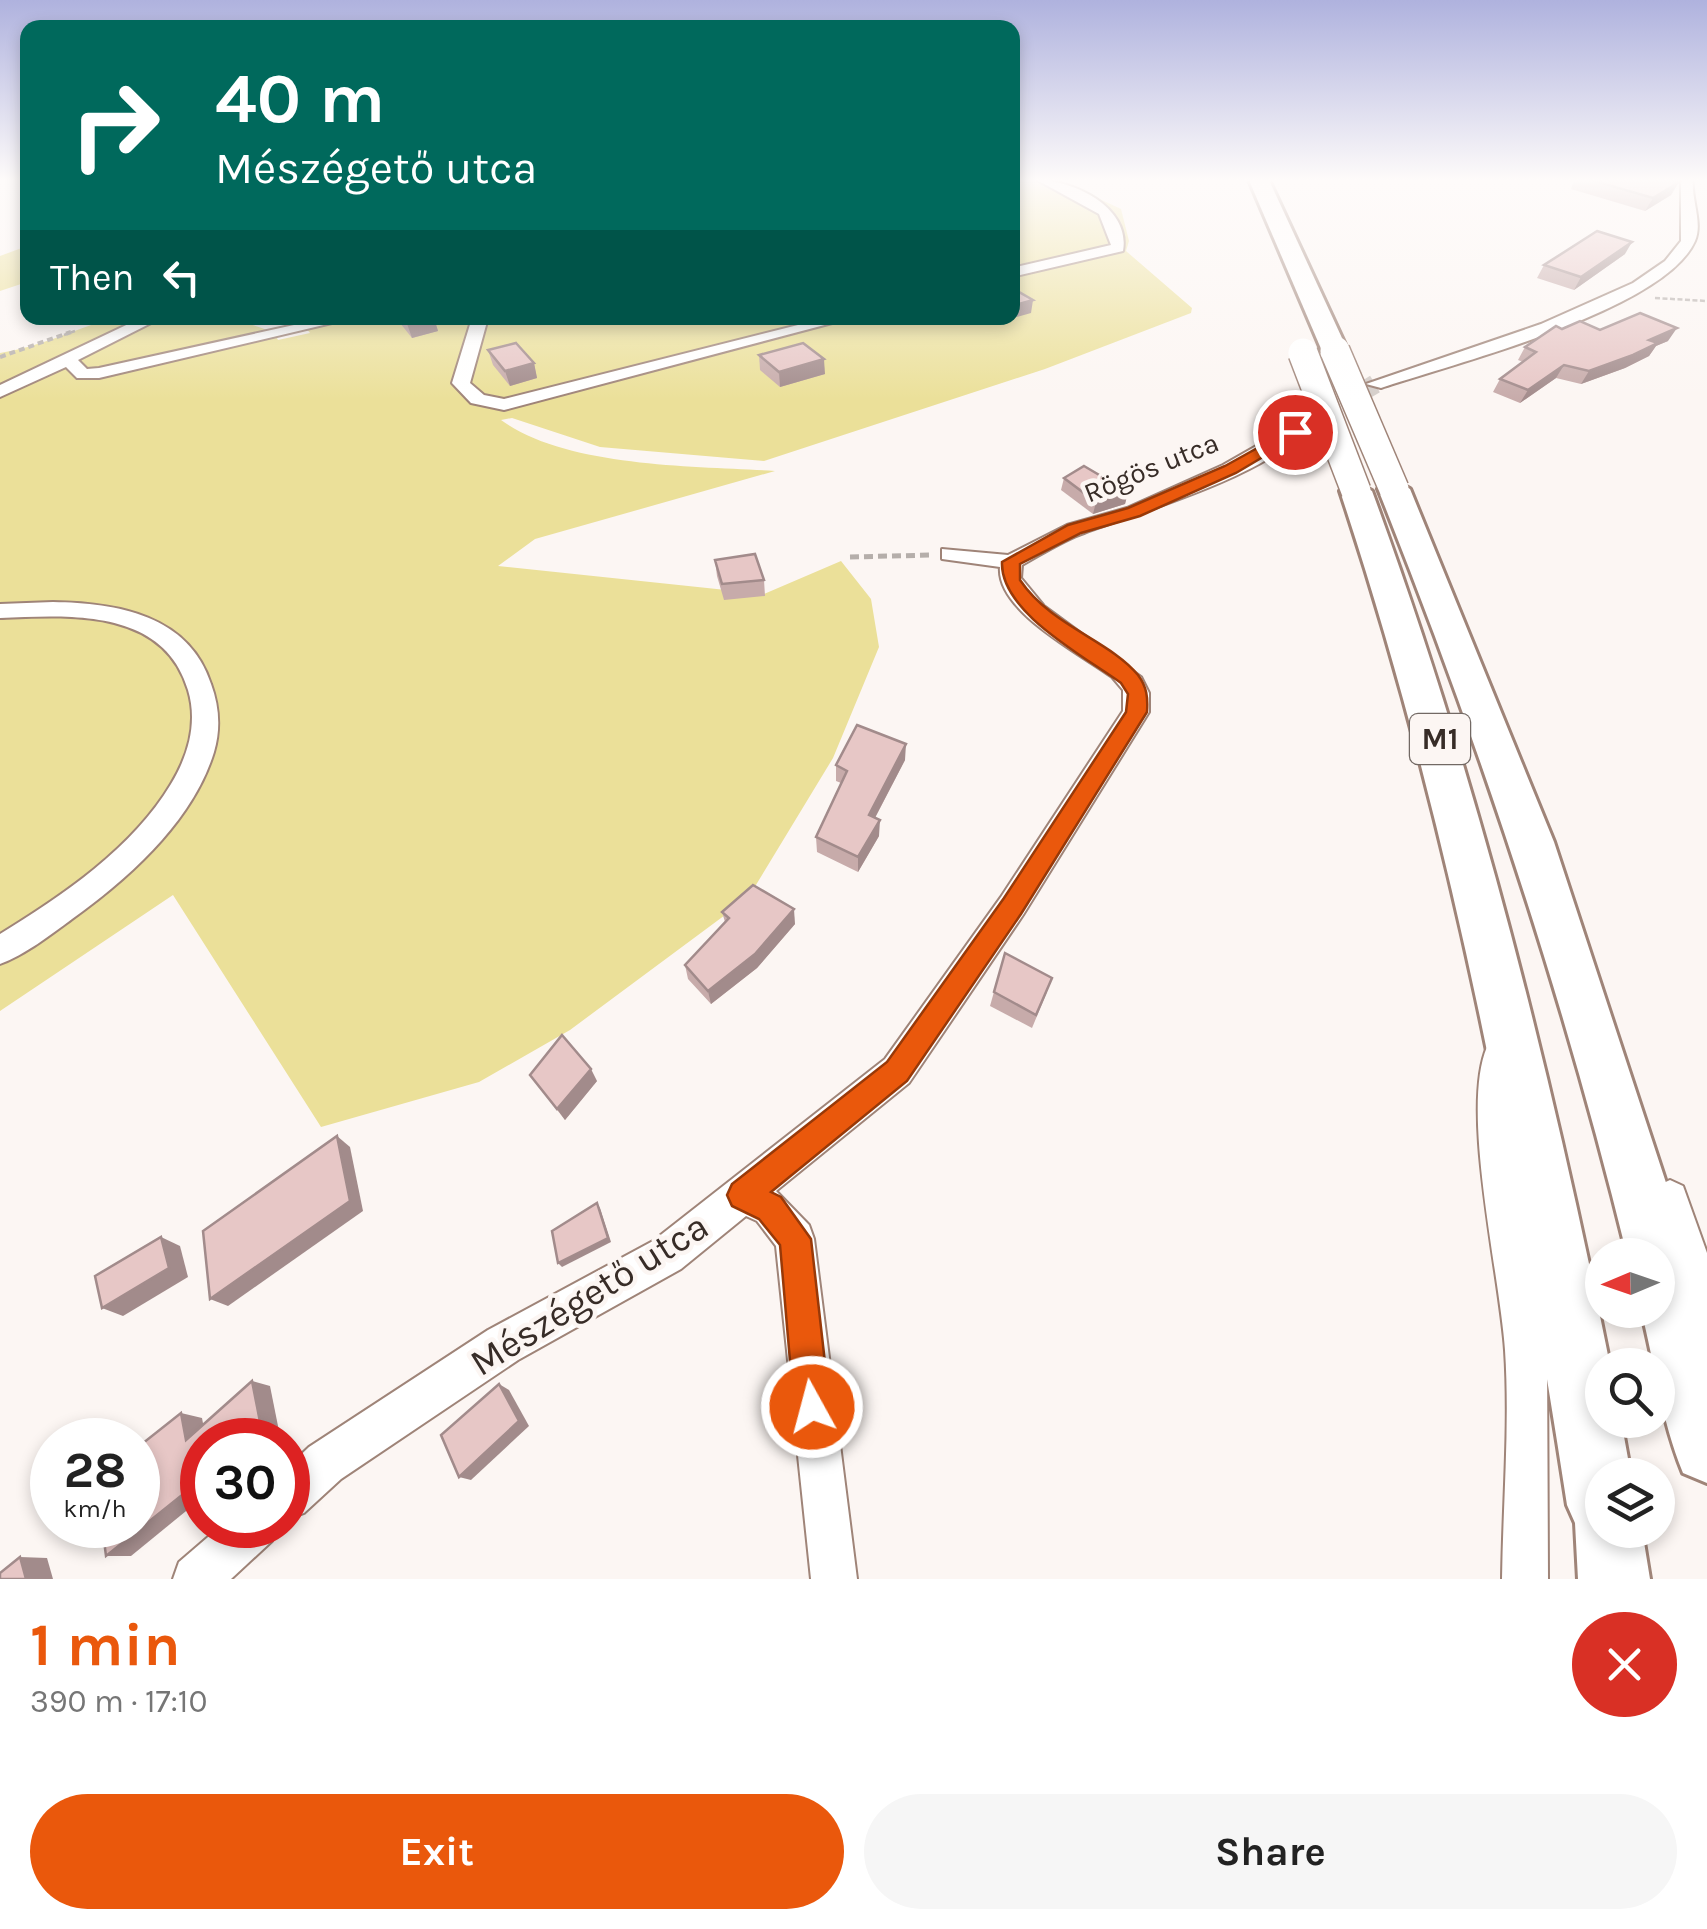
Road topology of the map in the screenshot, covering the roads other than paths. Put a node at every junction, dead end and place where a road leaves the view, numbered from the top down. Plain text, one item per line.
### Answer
1 (1095, 254) edge
2 (1292, 254) edge
3 (1682, 254) edge
4 (1020, 272) edge
5 (139, 325) edge
6 (281, 325) edge
7 (314, 325) edge
8 (478, 325) edge
9 (816, 325) edge
10 (297, 329) junction
11 (1300, 345) dead end
12 (66, 358) junction
13 (1375, 384) tunnel mouth
14 (0, 392) edge
15 (1295, 432) tunnel mouth
16 (1375, 490) junction
17 (950, 554) road end
18 (1012, 562) junction
19 (0, 611) edge
20 (0, 950) edge
21 (1573, 960) junction
22 (1506, 992) junction
23 (743, 1195) junction
24 (1707, 1312) edge
25 (1707, 1449) edge
26 (1594, 1458) edge
27 (310, 1477) edge
28 (230, 1548) edge
29 (1610, 1548) edge
30 (196, 1579) edge
31 (834, 1579) edge
32 (1525, 1579) edge
33 (1614, 1579) edge

1 - 4 street
2 - 16 highway, M1, bridge
3 - 13 street
5 - 12 street
6 - 10 street
7 - 10 street
8 - 9 street
10 - 12 street
11 - 16 highway, M1, bridge
12 - 14 street
15 - 18 street, Rögös utca
16 - 21 highway, M1
16 - 22 highway, M1
17 - 18 street
18 - 23 street, Mészégető utca
19 - 20 street
21 - 24 street
21 - 25 highway, M1
22 - 26 highway, M1
22 - 32 street
23 - 27 street, Mészégető utca
23 - 31 street
28 - 30 street
29 - 33 highway

